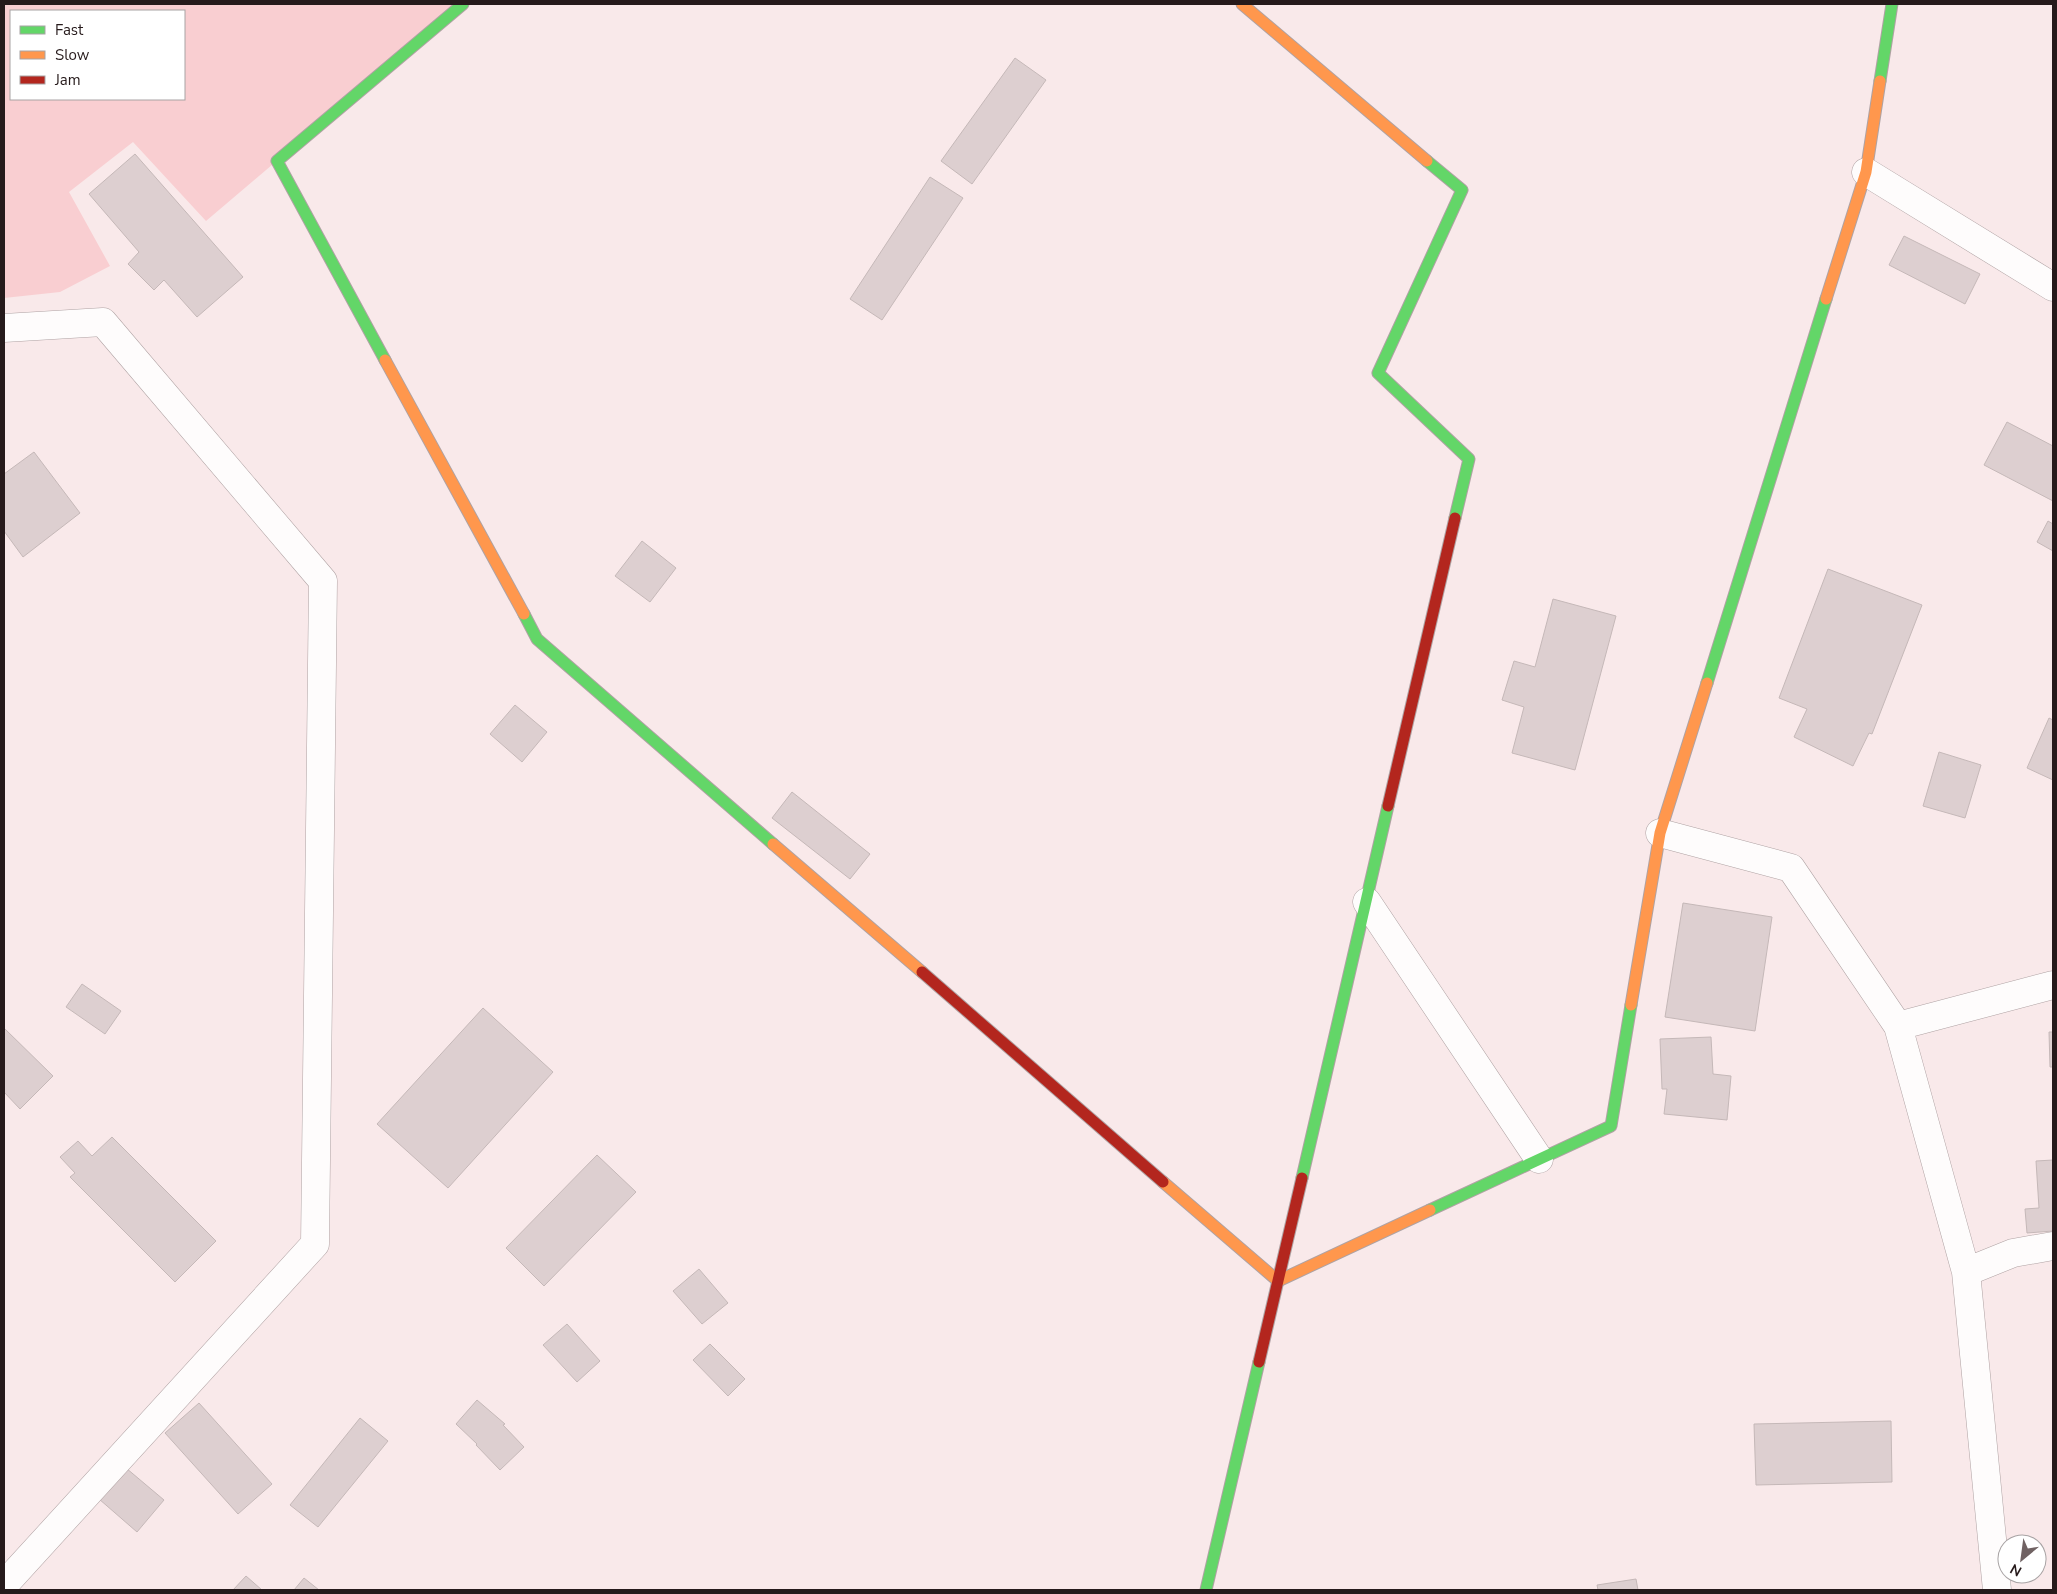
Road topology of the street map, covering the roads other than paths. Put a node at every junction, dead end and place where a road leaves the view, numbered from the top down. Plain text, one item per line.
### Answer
1 (463, 4) edge
2 (1242, 4) edge
3 (1892, 4) edge
4 (1866, 172) junction
5 (2053, 287) edge
6 (4, 328) edge
7 (1660, 833) junction
8 (1367, 902) junction
9 (2053, 985) edge
10 (1898, 1026) junction
11 (1539, 1159) junction
12 (2053, 1246) edge
13 (1966, 1272) junction
14 (1278, 1281) junction
15 (4, 1585) edge
16 (1206, 1590) edge
17 (1996, 1590) edge

1 - 14 street
2 - 8 street
3 - 4 street
4 - 5 street
4 - 7 street
6 - 15 street
7 - 10 street
7 - 11 street
8 - 11 street
8 - 14 street
9 - 10 street
10 - 13 street
11 - 14 street
12 - 13 street
13 - 17 street
14 - 16 street

